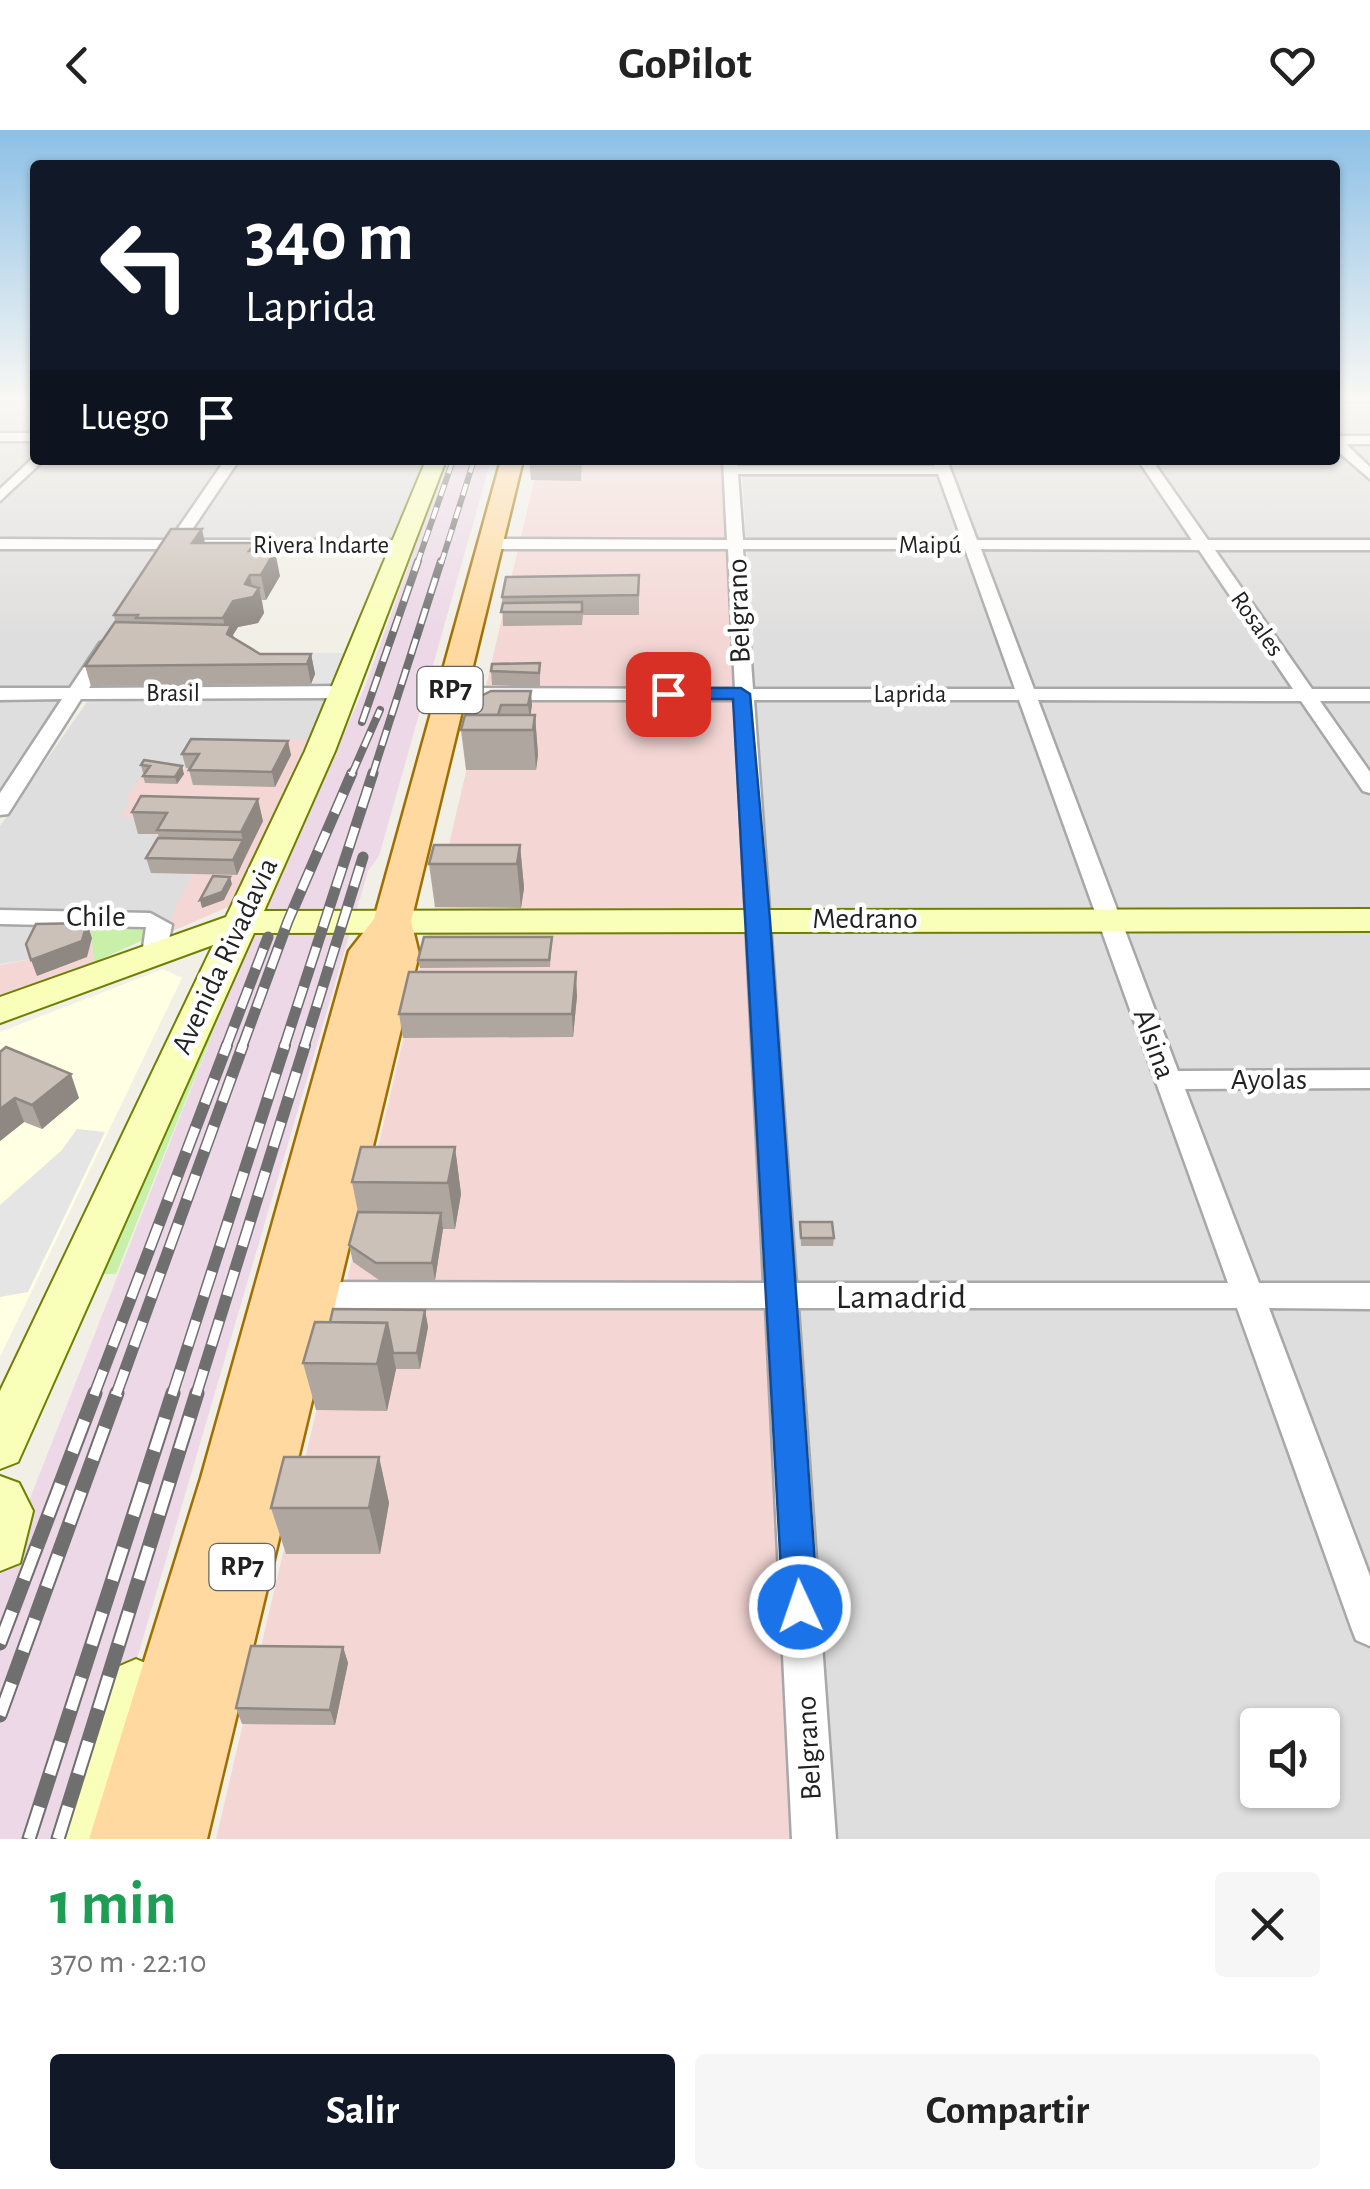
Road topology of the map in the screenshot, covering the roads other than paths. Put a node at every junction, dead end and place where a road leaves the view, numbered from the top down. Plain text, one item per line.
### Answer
1 (20, 477) edge
2 (220, 477) edge
3 (429, 477) edge
4 (508, 477) edge
5 (731, 477) edge
6 (946, 477) edge
7 (1157, 477) edge
8 (0, 498) edge
9 (0, 544) edge
10 (174, 544) junction
11 (490, 544) junction
12 (402, 545) junction
13 (737, 545) junction
14 (970, 546) junction
15 (1203, 546) junction
16 (1370, 546) edge
17 (152, 578) edge
18 (118, 628) edge
19 (345, 692) junction
20 (0, 694) edge
21 (74, 694) junction
22 (449, 694) junction
23 (741, 694) junction
24 (1024, 694) junction
25 (1308, 695) junction
26 (1370, 696) edge
27 (1370, 787) edge
28 (0, 810) edge
29 (0, 917) edge
30 (1108, 918) junction
31 (760, 920) junction
32 (1370, 920) edge
33 (392, 921) junction
34 (240, 925) junction
35 (154, 954) junction
36 (0, 1011) edge
37 (1168, 1080) junction
38 (1370, 1080) edge
39 (311, 1294) junction
40 (1245, 1295) junction
41 (1370, 1296) edge
42 (783, 1298) junction
43 (0, 1446) edge
44 (229, 1478) junction
45 (0, 1500) edge
46 (0, 1545) edge
47 (1370, 1627) edge
48 (88, 1839) edge
49 (123, 1839) edge
50 (172, 1839) edge
51 (814, 1839) edge

1 - 8 street
2 - 10 street
3 - 12 street, Avenida Rivadavia
4 - 11 main road, RP7
5 - 13 street, Belgrano
6 - 14 street, Alsina
7 - 15 street, Rosales
9 - 10 street, Rivera Indarte
10 - 12 street, Rivera Indarte
10 - 17 street
11 - 13 street, Maipú
11 - 22 main road, RP7
12 - 19 street, Avenida Rivadavia
13 - 14 street, Maipú
13 - 23 street, Belgrano
14 - 15 street, Maipú
14 - 24 street, Alsina
15 - 16 street, Maipú
15 - 25 street, Rosales
18 - 21 street
19 - 21 street, Brasil
19 - 34 street, Avenida Rivadavia
20 - 21 street, Brasil
21 - 28 street
22 - 23 street, Laprida
22 - 33 main road, RP7
23 - 24 street, Laprida
23 - 31 street, Belgrano
24 - 25 street, Laprida
24 - 30 street, Alsina
25 - 26 street, Laprida
25 - 27 street, Rosales
29 - 35 street, Chile
30 - 31 street, Medrano
30 - 32 street, Medrano
30 - 37 street, Alsina
31 - 33 street, Medrano
31 - 42 street, Belgrano
33 - 34 street, Medrano
33 - 39 main road, RP7
33 - 44 main road, RP7
34 - 35 street, Medrano
34 - 43 street, Avenida Rivadavia
35 - 36 street, Medrano
37 - 38 street, Ayolas
37 - 40 street, Alsina
39 - 42 street, Lamadrid
39 - 50 main road, RP7
40 - 41 street, Lamadrid
40 - 42 street, Lamadrid
40 - 47 street, Alsina
42 - 51 street, Belgrano
44 - 48 street
44 - 49 main road, RP7
45 - 46 street

